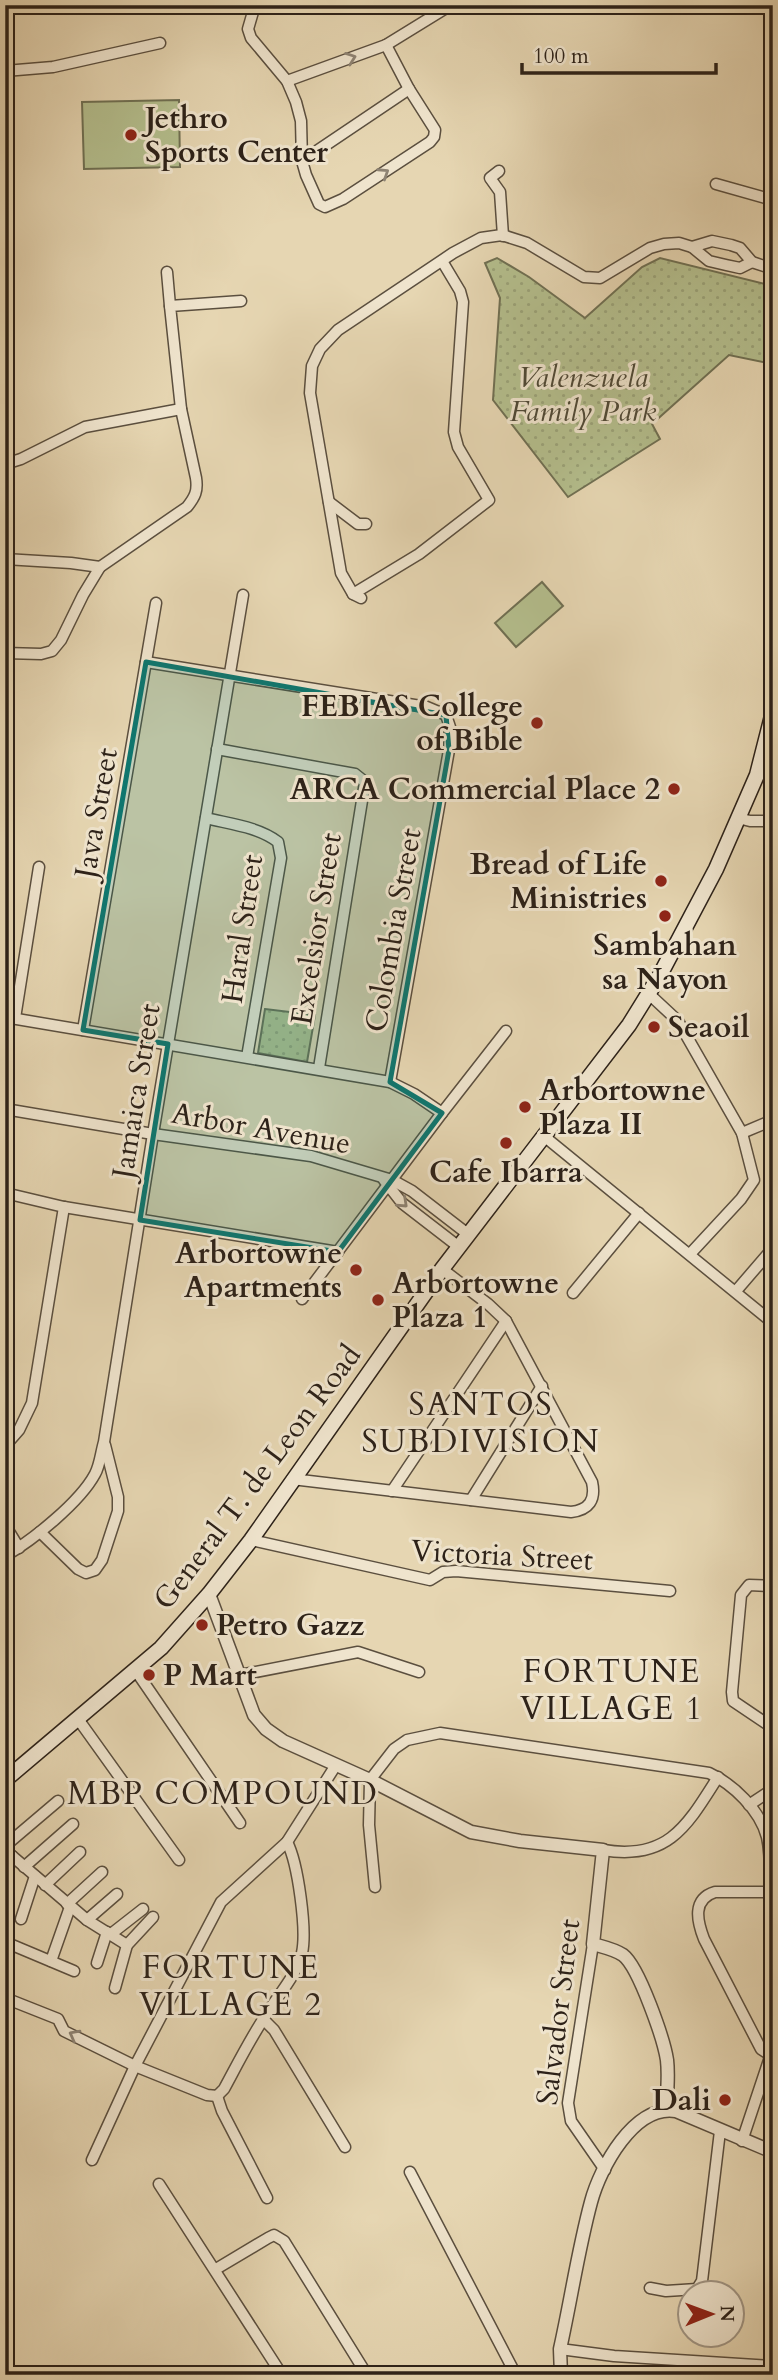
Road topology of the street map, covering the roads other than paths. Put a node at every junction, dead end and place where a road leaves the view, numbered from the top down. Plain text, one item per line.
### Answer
1 (255, 5) edge
2 (451, 5) edge
3 (160, 43) dead end
4 (386, 45) junction
5 (5, 71) edge
6 (287, 81) junction
7 (410, 89) junction
8 (302, 161) junction
9 (499, 171) dead end
10 (716, 184) dead end
11 (773, 200) edge
12 (503, 236) junction
13 (692, 247) junction
14 (442, 261) junction
15 (752, 262) junction
16 (773, 269) edge
17 (167, 272) dead end
18 (241, 301) dead end
19 (170, 306) junction
20 (181, 409) junction
21 (5, 464) edge
22 (329, 502) junction
23 (366, 524) dead end
24 (5, 559) edge
25 (100, 567) junction
26 (243, 595) dead end
27 (156, 603) dead end
28 (5, 653) edge
29 (146, 662) junction
30 (229, 676) junction
31 (773, 712) edge
32 (217, 749) junction
33 (206, 818) junction
34 (738, 818) junction
35 (773, 821) edge
36 (39, 867) dead end
37 (649, 994) junction
38 (10, 1018) edge
39 (83, 1030) junction
40 (506, 1031) dead end
41 (168, 1044) junction
42 (247, 1057) junction
43 (319, 1068) junction
44 (390, 1082) junction
45 (5, 1108) edge
46 (442, 1113) junction
47 (773, 1120) edge
48 (742, 1133) junction
49 (153, 1134) junction
50 (545, 1137) junction
51 (387, 1181) junction
52 (5, 1193) edge
53 (64, 1207) junction
54 (639, 1213) junction
55 (140, 1220) junction
56 (456, 1226) junction
57 (469, 1235) junction
58 (447, 1237) junction
59 (459, 1247) junction
60 (773, 1248) edge
61 (338, 1252) junction
62 (690, 1254) junction
63 (442, 1269) junction
64 (736, 1291) junction
65 (573, 1293) dead end
66 (302, 1299) dead end
67 (506, 1321) junction
68 (773, 1323) edge
69 (542, 1386) junction
70 (104, 1442) junction
71 (5, 1446) edge
72 (292, 1479) junction
73 (392, 1491) junction
74 (471, 1500) junction
75 (5, 1525) edge
76 (40, 1532) junction
77 (251, 1540) junction
78 (19, 1548) junction
79 (5, 1556) edge
80 (773, 1586) edge
81 (670, 1591) dead end
82 (209, 1594) junction
83 (136, 1671) junction
84 (419, 1672) dead end
85 (240, 1675) junction
86 (78, 1719) junction
87 (773, 1728) edge
88 (336, 1765) junction
89 (718, 1777) junction
90 (5, 1780) edge
91 (370, 1780) junction
92 (773, 1789) edge
93 (58, 1801) dead end
94 (749, 1805) junction
95 (240, 1823) dead end
96 (73, 1824) dead end
97 (287, 1842) junction
98 (603, 1850) junction
99 (7, 1851) edge
100 (80, 1852) dead end
101 (179, 1860) dead end
102 (24, 1867) junction
103 (5, 1869) edge
104 (102, 1872) dead end
105 (35, 1876) junction
106 (45, 1885) junction
107 (375, 1887) dead end
108 (771, 1892) edge
109 (117, 1894) dead end
110 (69, 1905) junction
111 (143, 1909) dead end
112 (153, 1917) dead end
113 (21, 1919) dead end
114 (87, 1920) junction
115 (109, 1933) junction
116 (5, 1942) edge
117 (593, 1944) junction
118 (127, 1945) junction
119 (51, 1961) junction
120 (97, 1963) dead end
121 (74, 1970) dead end
122 (115, 1988) dead end
123 (5, 1998) edge
124 (263, 2019) junction
125 (771, 2052) edge
126 (135, 2066) junction
127 (217, 2096) junction
128 (666, 2109) junction
129 (720, 2131) junction
130 (742, 2141) junction
131 (345, 2147) dead end
132 (773, 2152) edge
133 (92, 2161) dead end
134 (605, 2170) junction
135 (410, 2172) dead end
136 (159, 2184) dead end
137 (267, 2198) dead end
138 (216, 2269) junction
139 (650, 2288) dead end
140 (560, 2349) junction
141 (773, 2366) edge
142 (282, 2375) edge
143 (367, 2375) edge
144 (516, 2375) edge
145 (561, 2375) edge

1 - 6 street
2 - 4 street
3 - 5 street
6 -> 4 street
4 - 7 street
6 - 8 street
7 - 8 street
8 -> 7 street
9 - 12 street
10 - 11 street
12 - 13 street
12 - 14 street
13 - 15 street
13 - 15 street
14 - 22 street
14 - 22 street
15 - 16 street
17 - 19 street
18 - 19 street
19 - 20 street
20 - 21 street
20 - 25 street
22 - 23 street
24 - 25 street
25 - 28 street
26 - 30 street, Jamaica Street
27 - 29 street, Java Street
29 - 30 street, Colombia Street
29 - 39 street, Java Street
30 - 32 street, Jamaica Street
30 - 44 street, Colombia Street
31 - 34 main road, General T. de Leon Road
32 - 33 street, Jamaica Street
32 - 43 street, Excelsior Street
33 - 41 street, Jamaica Street
33 - 42 street, Haral Street
34 - 35 street
34 - 37 main road, General T. de Leon Road
36 - 38 street
37 - 48 street
37 - 50 main road, General T. de Leon Road
38 - 39 street
39 - 41 street
40 - 46 street
41 - 42 street
41 - 49 street, Jamaica Street
42 - 43 street
43 - 44 street
44 - 46 street
45 - 49 street, Arbor Avenue
46 - 51 street
47 - 48 street
48 - 62 street
49 - 51 street, Arbor Avenue
49 - 55 street, Jamaica Street
50 - 54 street
50 - 57 main road, General T. de Leon Road
51 - 56 street, Arbor Avenue
51 -> 58 street, Arbor Avenue
51 - 61 street
52 - 53 street
53 - 55 street
53 - 71 street
54 - 62 street
54 - 65 street
55 - 61 street
55 - 70 street, Jamaica Street
56 - 57 street, Arbor Avenue
56 - 58 street
57 - 59 main road, General T. de Leon Road
58 - 59 street, Arbor Avenue
59 - 63 main road, General T. de Leon Road
60 - 64 street
61 - 66 street
62 - 64 street
63 - 67 street
63 - 72 main road, General T. de Leon Road
64 - 68 street
67 - 69 street
67 - 73 street
69 - 74 street
69 - 74 street
70 - 76 street, Jamaica Street
70 - 76 street
72 - 73 street
72 - 77 main road, General T. de Leon Road
73 - 74 street
75 - 78 street
76 - 78 street, Jamaica Street
77 - 81 street, Victoria Street
77 - 82 main road, General T. de Leon Road
78 - 79 street, Jamaica Street
80 - 87 street
82 - 83 main road, General T. de Leon Road
82 - 85 street
83 - 86 main road, General T. de Leon Road
83 - 95 street
84 - 85 street
85 - 88 street
86 - 90 main road, General T. de Leon Road
86 - 101 street
88 - 91 street
88 - 97 street
89 - 91 street
89 - 94 street
89 - 98 street
91 - 98 street
91 - 107 street
92 - 94 street
93 - 99 street
94 - 108 street
96 - 102 street
97 - 124 street
97 - 126 street
98 - 117 street, Salvador Street
99 - 102 street
99 - 103 street
100 - 106 street
102 - 105 street
104 - 110 street
105 - 106 street
105 - 113 street
106 - 110 street
108 - 125 street
109 - 114 street
110 - 114 street
110 - 119 street
111 - 115 street
112 - 118 street
114 - 115 street
115 - 118 street
115 - 120 street
116 - 119 street
117 - 128 street
117 - 134 street, Salvador Street
118 - 122 street
119 - 121 street
126 -> 123 street
124 - 127 street
124 - 131 street
125 - 130 street
126 - 127 street
126 - 133 street
127 - 137 street
128 - 129 street
128 - 134 street
129 - 130 street
129 - 139 street
130 - 132 street
134 - 140 street
135 - 144 street
136 - 138 street
138 - 142 street
138 - 143 street
140 - 141 street
140 - 145 street

